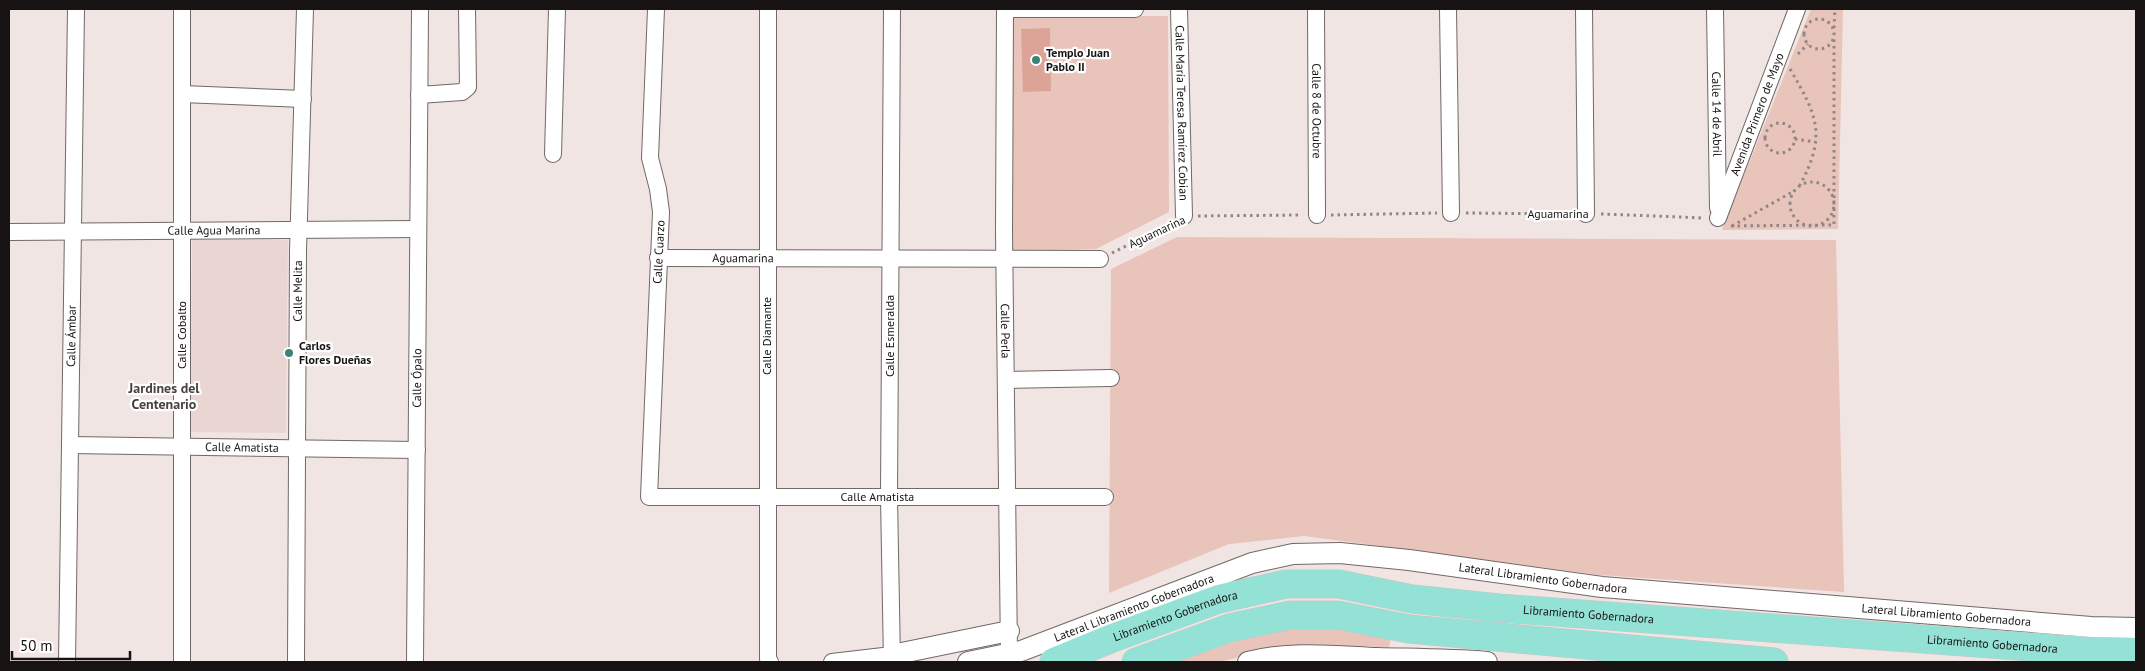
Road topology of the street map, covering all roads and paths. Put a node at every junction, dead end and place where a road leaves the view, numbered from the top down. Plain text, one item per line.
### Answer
1 (76, 9) edge
2 (182, 9) edge
3 (306, 9) edge
4 (420, 9) edge
5 (468, 9) edge
6 (557, 9) edge
7 (656, 9) edge
8 (768, 9) edge
9 (892, 9) edge
10 (1005, 9) edge
11 (1135, 9) edge
12 (1179, 9) edge
13 (1316, 9) edge
14 (1448, 9) edge
15 (1584, 9) edge
16 (1715, 9) edge
17 (1797, 9) edge
18 (1835, 9) edge
19 (1834, 31) junction
20 (1834, 36) junction
21 (1808, 44) junction
22 (1794, 57) dead end
23 (1790, 68) dead end
24 (182, 94) junction
25 (419, 95) junction
26 (303, 99) junction
27 (1795, 139) junction
28 (1815, 142) junction
29 (553, 154) dead end
30 (1799, 187) junction
31 (1795, 191) junction
32 (1834, 202) junction
33 (1452, 213) junction
34 (1586, 214) junction
35 (1317, 215) junction
36 (1184, 216) junction
37 (1724, 222) junction
38 (1810, 226) junction
39 (418, 229) junction
40 (299, 230) junction
41 (182, 231) junction
42 (9, 232) edge
43 (72, 232) junction
44 (658, 258) junction
45 (766, 258) junction
46 (890, 258) junction
47 (1005, 259) junction
48 (1100, 259) joint
49 (1111, 378) dead end
50 (1006, 380) junction
51 (70, 445) junction
52 (182, 446) junction
53 (297, 448) junction
54 (417, 450) junction
55 (649, 497) joint
56 (767, 497) junction
57 (889, 497) junction
58 (1007, 497) junction
59 (1105, 497) dead end
60 (2136, 628) edge
61 (1009, 631) junction
62 (2136, 652) edge
63 (1009, 654) junction
64 (1322, 658) edge
65 (892, 659) edge
66 (1382, 660) edge
67 (1434, 660) edge
68 (67, 662) edge
69 (182, 662) edge
70 (296, 662) edge
71 (415, 662) edge
72 (770, 662) edge
73 (832, 662) edge
74 (968, 662) edge
75 (1054, 662) edge
76 (1136, 662) edge
77 (1248, 662) edge
78 (1487, 662) edge
79 (1774, 662) edge

1 - 43 street, Calle Ámbar
2 - 24 street, Calle Cobalto
3 - 26 street, Calle Melita
4 - 25 street, Calle Ópalo
5 - 25 street
6 - 29 street
7 - 44 street, Calle Cuarzo
8 - 45 street, Calle Diamante
9 - 46 street, Calle Esmeralda
10 - 11 street
10 - 47 street, Calle Perla
12 - 36 street, Calle María Teresa Ramírez Cobian
13 - 35 street, Calle 8 de Octubre
14 - 33 street
15 - 34 street
16 - 37 street, Calle 14 de Abril
17 - 37 street, Avenida Primero de Mayo
18 - 19 path
19 - 20 path
19 - 21 path
20 - 21 path
20 - 32 path
21 - 22 path
23 - 28 path
24 - 26 street
24 - 41 street, Calle Cobalto
25 - 39 street, Calle Ópalo
26 - 40 street, Calle Melita
27 - 27 path
27 - 28 path
28 - 30 path
30 - 31 path
30 - 32 path
31 - 37 path
31 - 38 path
32 - 38 path
32 - 38 path, Aguamarina
33 - 34 path, Aguamarina
33 - 35 path, Aguamarina
34 - 37 path, Aguamarina
35 - 36 path, Aguamarina
36 - 48 path, Aguamarina
37 - 38 path, Aguamarina
39 - 40 street, Calle Agua Marina
39 - 54 street, Calle Ópalo
40 - 41 street, Calle Agua Marina
40 - 53 street, Calle Melita
41 - 43 street, Calle Agua Marina
41 - 52 street, Calle Cobalto
42 - 43 street, Calle Agua Marina
43 - 51 street, Calle Ámbar
44 - 45 street, Aguamarina
44 - 55 street, Calle Cuarzo
45 - 46 street, Aguamarina
45 - 56 street, Calle Diamante
46 - 47 street, Aguamarina
46 - 57 street, Calle Esmeralda
47 - 48 street, Aguamarina
47 - 50 street, Calle Perla
49 - 50 street
50 - 58 street, Calle Perla
51 - 52 street, Calle Amatista
51 - 68 street, Calle Ámbar
52 - 53 street, Calle Amatista
52 - 69 street, Calle Cobalto
53 - 54 street, Calle Amatista
53 - 70 street, Calle Melita
54 - 71 street, Calle Ópalo
55 - 56 street, Calle Amatista
56 - 57 street, Calle Amatista
56 - 72 street, Calle Diamante
57 - 58 street, Calle Amatista
57 - 65 street, Calle Esmeralda
58 - 59 street, Calle Amatista
58 - 61 street, Calle Perla
60 - 63 street, Lateral Libramiento Gobernadora
61 - 63 street, Calle Perla
61 - 65 street
62 - 75 highway, Libramiento Gobernadora
63 - 74 street, Lateral Libramiento Gobernadora
64 - 66 street
64 - 77 street
65 - 73 street
66 - 67 street
67 - 78 street
76 - 79 highway

